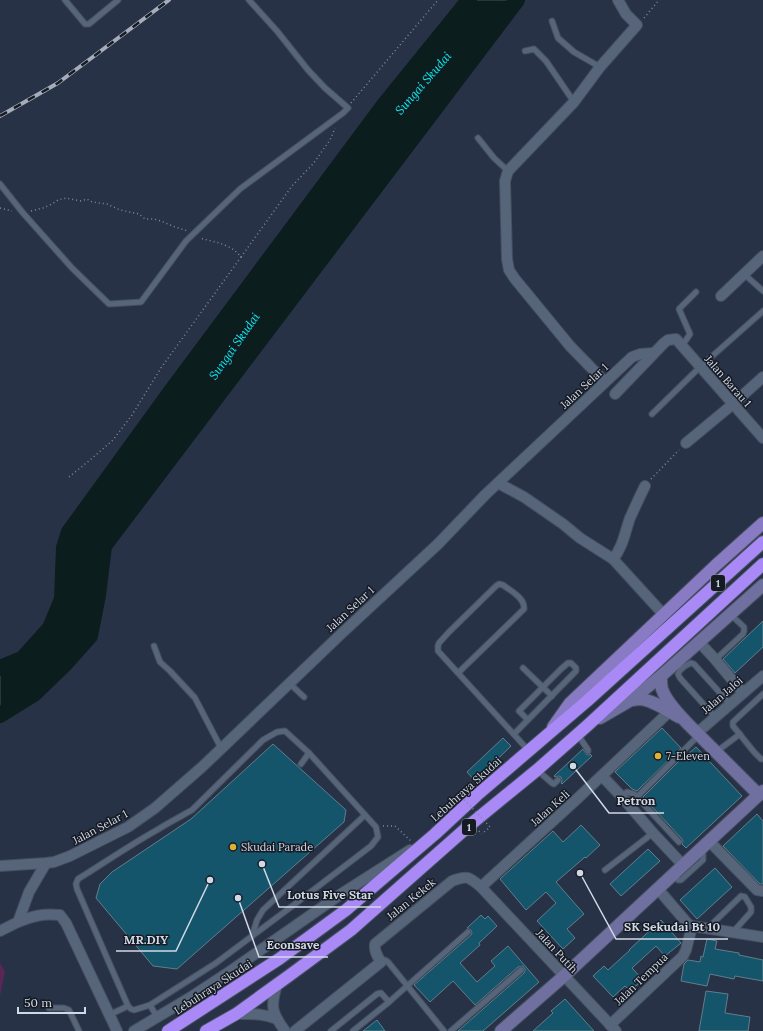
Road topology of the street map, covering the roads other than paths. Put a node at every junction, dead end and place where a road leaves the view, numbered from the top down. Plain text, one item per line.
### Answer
1 (65, 0) edge
2 (118, 0) edge
3 (250, 0) edge
4 (618, 0) edge
5 (552, 22) dead end
6 (525, 51) dead end
7 (600, 67) junction
8 (574, 102) junction
9 (478, 138) dead end
10 (508, 171) junction
11 (0, 184) edge
12 (763, 256) edge
13 (744, 274) junction
14 (763, 291) edge
15 (696, 292) dead end
16 (722, 296) dead end
17 (763, 311) edge
18 (679, 342) junction
19 (654, 353) junction
20 (700, 367) junction
21 (763, 378) edge
22 (605, 382) junction
23 (615, 394) dead end
24 (733, 404) junction
25 (652, 414) dead end
26 (763, 438) edge
27 (686, 443) road end
28 (498, 483) junction
29 (646, 486) road end
30 (763, 523) edge
31 (763, 538) edge
32 (763, 542) edge
33 (613, 559) junction
34 (743, 560) junction
35 (763, 564) edge
36 (763, 585) edge
37 (730, 614) junction
38 (664, 615) junction
39 (699, 642) junction
40 (154, 646) dead end
41 (715, 660) junction
42 (523, 668) dead end
43 (458, 673) junction
44 (661, 676) junction
45 (763, 676) edge
46 (289, 683) junction
47 (543, 687) junction
48 (743, 693) junction
49 (763, 694) edge
50 (552, 696) junction
51 (304, 697) dead end
52 (630, 700) junction
53 (730, 704) junction
54 (669, 712) junction
55 (715, 717) junction
56 (682, 718) junction
57 (528, 720) junction
58 (588, 725) junction
59 (514, 734) junction
60 (698, 734) junction
61 (740, 734) junction
62 (548, 735) junction
63 (577, 735) junction
64 (222, 748) junction
65 (529, 751) junction
66 (588, 752) dead end
67 (716, 752) junction
68 (309, 753) junction
69 (763, 759) edge
70 (301, 764) dead end
71 (537, 770) junction
72 (602, 776) junction
73 (558, 780) dead end
74 (762, 795) edge
75 (622, 797) junction
76 (637, 797) junction
77 (365, 815) junction
78 (653, 833) junction
79 (435, 834) junction
80 (678, 842) dead end
81 (705, 845) junction
82 (46, 863) junction
83 (683, 865) junction
84 (0, 866) edge
85 (605, 870) dead end
86 (674, 874) junction
87 (481, 887) junction
88 (658, 889) junction
89 (763, 891) edge
90 (18, 922) junction
91 (692, 926) junction
92 (708, 928) junction
93 (0, 930) edge
94 (468, 932) dead end
95 (733, 932) junction
96 (252, 936) junction
97 (763, 937) edge
98 (381, 962) junction
99 (521, 970) dead end
100 (564, 976) junction
101 (277, 985) junction
102 (408, 986) junction
103 (389, 1002) junction
104 (151, 1004) junction
105 (128, 1006) junction
106 (49, 1008) dead end
107 (236, 1014) junction
108 (109, 1015) junction
109 (157, 1017) junction
110 (277, 1019) junction
111 (613, 1028) edge
112 (79, 1031) edge
113 (117, 1031) edge
114 (134, 1031) edge
115 (168, 1031) edge
116 (206, 1031) edge
117 (285, 1031) edge
118 (296, 1031) edge
119 (331, 1031) edge
120 (353, 1031) edge
121 (444, 1031) edge
122 (451, 1031) edge
123 (501, 1031) edge

1 - 2 lane
3 - 11 lane
4 - 7 street
5 - 7 lane
6 - 8 lane
7 - 8 street
8 - 10 street
9 - 10 lane
10 - 22 street
12 - 13 street
13 - 14 lane
13 - 16 street
15 - 18 lane
17 - 20 lane
18 - 19 street
18 - 20 street, Jalan Barau 1
19 - 22 street, Jalan Selar 1
19 - 23 street
20 - 24 street, Jalan Barau 1
20 - 25 lane
21 - 24 street
22 - 28 street, Jalan Selar 1
24 - 26 street, Jalan Barau 1
24 - 27 street
28 - 33 street
28 - 46 street, Jalan Selar 1
29 - 33 street
30 - 38 main road
31 - 34 highway
32 - 34 highway, Lebuhraya Skudai / 1
33 - 38 street
34 - 62 highway, Lebuhraya Skudai / 1
35 - 58 highway, 1
36 - 37 street
37 - 39 street
37 - 41 lane
38 - 62 main road
39 - 41 street
39 - 44 street
40 - 64 lane
41 - 48 street
42 - 47 lane
43 - 43 lane
43 - 59 lane
44 - 52 street
44 - 56 street
45 - 48 street, Jalan Jaloi
46 - 51 lane
46 - 64 street, Jalan Selar 1
47 - 50 lane
47 - 50 lane
47 - 57 lane
48 - 53 street, Jalan Jaloi
49 - 61 lane
50 - 57 lane
52 - 54 street
52 - 58 street
53 - 55 street, Jalan Jaloi
53 - 55 lane
54 - 56 street
54 - 72 street, Jalan Keli
55 - 60 street, Jalan Jaloi
56 - 60 street
57 - 59 lane
58 - 63 highway, 1
59 - 65 lane
60 - 67 street
60 - 76 lane
61 - 67 lane
61 - 69 lane
62 - 65 highway, Lebuhraya Skudai / 1
63 - 66 lane
63 - 71 highway, 1
64 - 82 street, Jalan Selar 1
65 - 79 highway, Lebuhraya Skudai / 1
67 - 74 street
68 - 70 lane
68 - 77 lane
68 - 105 lane
71 - 73 lane
71 - 101 highway, 1
72 - 75 street
72 - 87 street, Jalan Keli
74 - 81 street
75 - 76 lane
75 - 78 street
76 - 80 lane
77 - 96 lane
77 - 96 lane
78 - 83 street
78 - 85 lane
79 - 109 street
79 - 115 highway, Lebuhraya Skudai / 1
81 - 83 street
81 - 86 lane
81 - 89 street
82 - 84 street, Jalan Selar 1
82 - 90 street
83 - 86 street
86 - 88 street
87 - 98 street, Jalan Kekek
87 - 100 street, Jalan Putih
88 - 91 street
88 - 100 street
90 - 93 street
90 - 108 street
91 - 92 street
91 - 111 street, Jalan Tempua
92 - 95 street
92 - 95 lane
94 - 102 lane
95 - 97 street
96 - 104 lane
98 - 102 lane
98 - 118 street
99 - 122 lane
100 - 111 street, Jalan Putih
100 - 123 street
101 - 107 highway, 1
101 - 110 street
102 - 103 lane
102 - 121 lane
103 - 119 lane
103 - 120 lane
104 - 105 lane
104 - 109 lane
105 - 108 lane
106 - 112 lane
107 - 110 street
107 - 116 highway, 1
108 - 113 street
109 - 114 street
110 - 117 street

